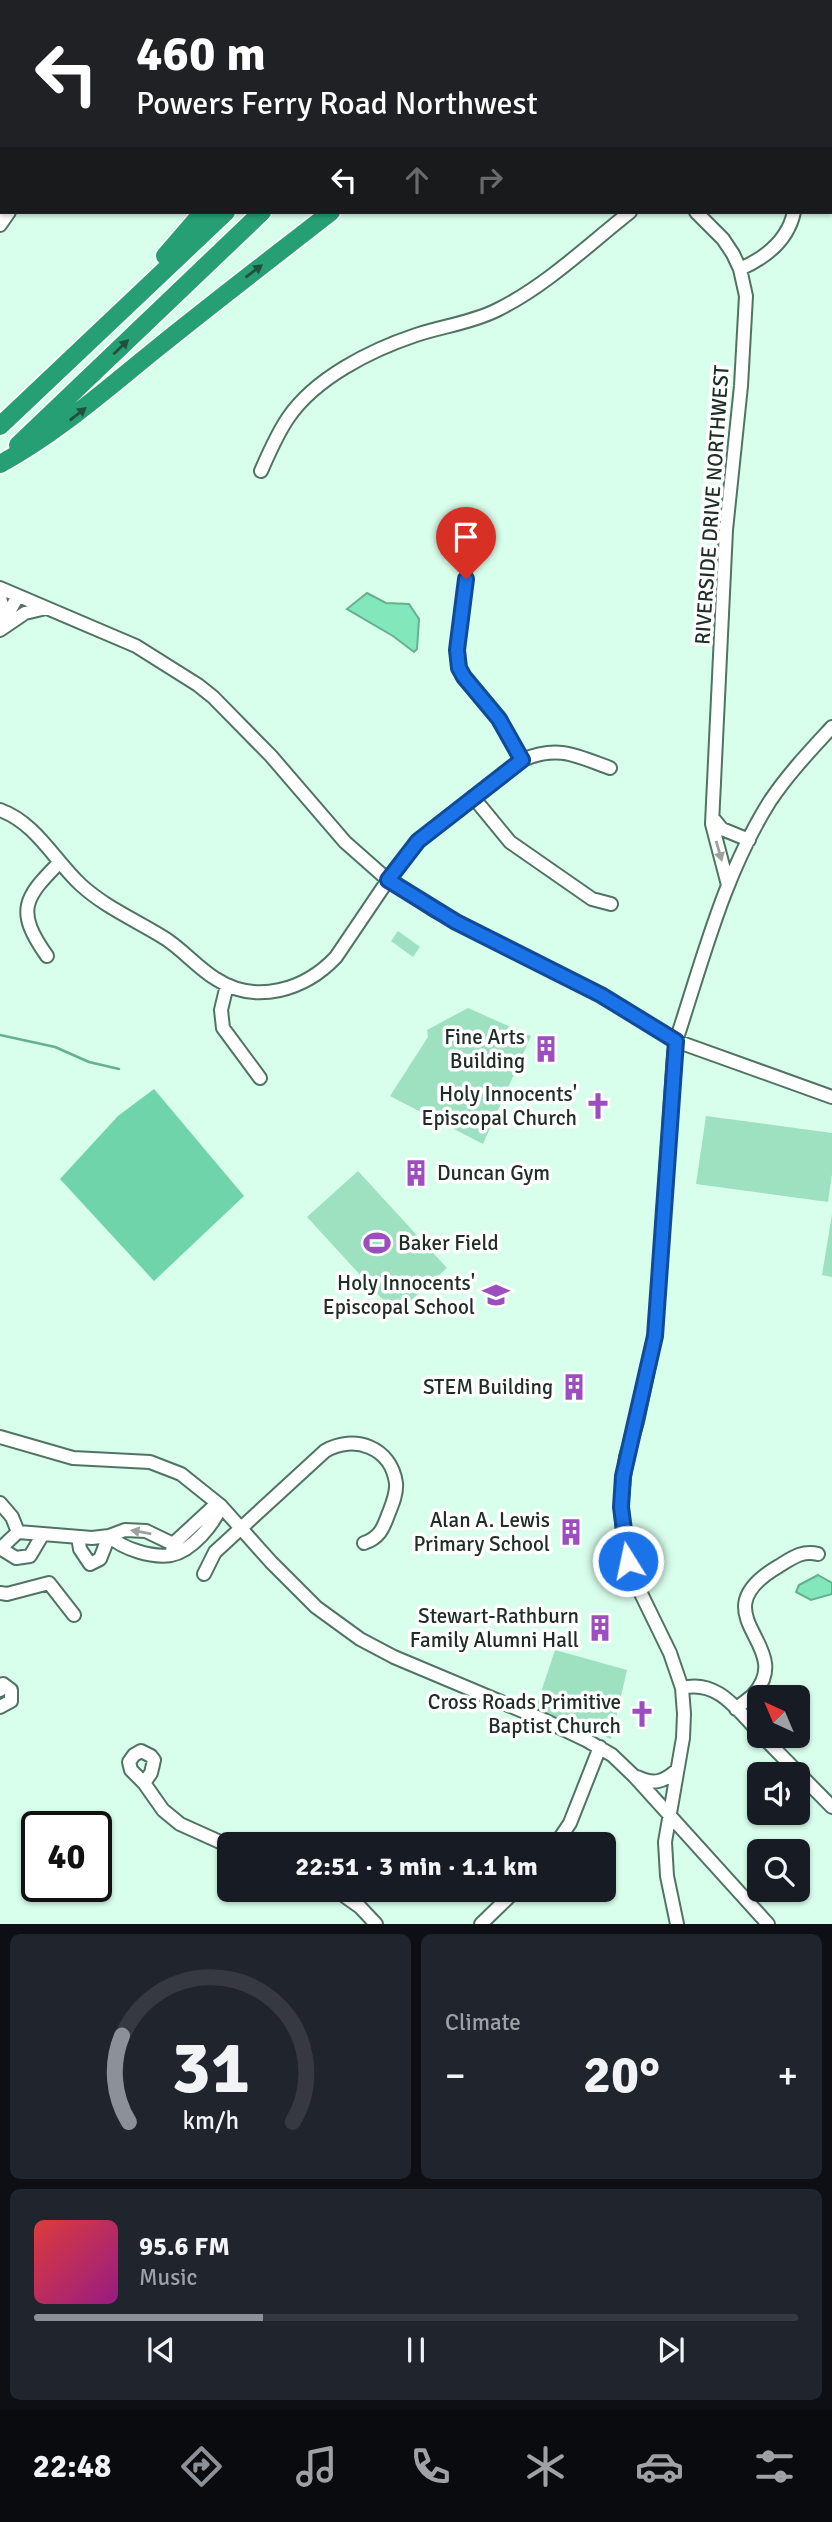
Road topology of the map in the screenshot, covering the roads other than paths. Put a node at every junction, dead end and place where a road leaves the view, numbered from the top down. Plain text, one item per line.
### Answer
1 (201, 214) edge
2 (224, 214) edge
3 (260, 214) edge
4 (328, 214) edge
5 (627, 214) edge
6 (698, 214) edge
7 (793, 214) edge
8 (740, 269) junction
9 (114, 318) junction
10 (0, 426) edge
11 (0, 463) edge
12 (261, 471) dead end
13 (466, 579) dead end
14 (0, 588) edge
15 (18, 596) junction
16 (0, 598) edge
17 (47, 608) junction
18 (2, 626) edge
19 (832, 727) edge
20 (522, 760) junction
21 (610, 768) dead end
22 (473, 797) junction
23 (0, 810) edge
24 (713, 818) junction
25 (749, 840) junction
26 (60, 863) junction
27 (388, 880) junction
28 (728, 885) junction
29 (611, 904) dead end
30 (47, 956) dead end
31 (227, 985) junction
32 (676, 1041) junction
33 (260, 1078) dead end
34 (832, 1097) edge
35 (0, 1437) edge
36 (0, 1503) edge
37 (221, 1506) junction
38 (241, 1528) junction
39 (18, 1532) junction
40 (43, 1534) junction
41 (109, 1536) junction
42 (78, 1537) junction
43 (364, 1543) dead end
44 (0, 1549) edge
45 (172, 1549) junction
46 (818, 1554) dead end
47 (204, 1574) dead end
48 (0, 1593) edge
49 (74, 1615) dead end
50 (682, 1688) junction
51 (0, 1690) edge
52 (0, 1707) edge
53 (736, 1709) junction
54 (747, 1720) edge
55 (600, 1747) junction
56 (774, 1748) edge
57 (678, 1763) junction
58 (634, 1776) junction
59 (144, 1783) dead end
60 (832, 1807) edge
61 (668, 1815) junction
62 (564, 1832) edge
63 (217, 1841) edge
64 (693, 1843) junction
65 (665, 1853) junction
66 (353, 1902) edge
67 (503, 1902) edge
68 (376, 1923) edge
69 (481, 1923) edge
70 (677, 1923) edge
71 (768, 1923) edge

1 - 9 highway
2 - 9 highway
11 -> 3 highway
11 -> 4 highway
5 - 12 street
6 - 8 street, RIVERSIDE DRIVE NORTHWEST
7 - 8 street
8 - 24 street, RIVERSIDE DRIVE NORTHWEST
9 - 10 highway
13 - 20 street
14 - 15 street
15 - 17 street
15 - 18 street
16 - 18 street
17 - 18 street
17 - 27 street
19 - 25 street
20 - 21 street
20 - 22 street
22 - 27 street
22 - 29 street
23 - 26 street
24 - 25 street
24 -> 28 street, RIVERSIDE DRIVE NORTHWEST
25 - 28 street
26 - 30 street
26 - 31 street
27 - 31 street
27 - 32 street
28 - 32 street
31 - 33 street
32 - 34 street
32 - 50 street
35 - 37 street
36 - 39 street
37 - 38 street
37 - 45 street
38 - 43 street
38 - 47 street
38 - 55 street
39 - 40 street
39 - 44 street
40 - 42 street
40 - 44 street
41 - 42 street
41 - 42 street
41 - 45 street
45 -> 41 street
46 - 53 street
48 - 49 street
50 - 53 street
50 - 57 street
51 - 52 street
53 - 54 street
55 - 58 street
55 - 62 street
56 - 60 street
57 - 58 street
57 - 61 street
58 - 61 street
59 - 63 street
61 - 64 street
61 - 65 street
64 - 65 street
64 - 71 street
65 - 70 street
66 - 68 street
67 - 69 street

